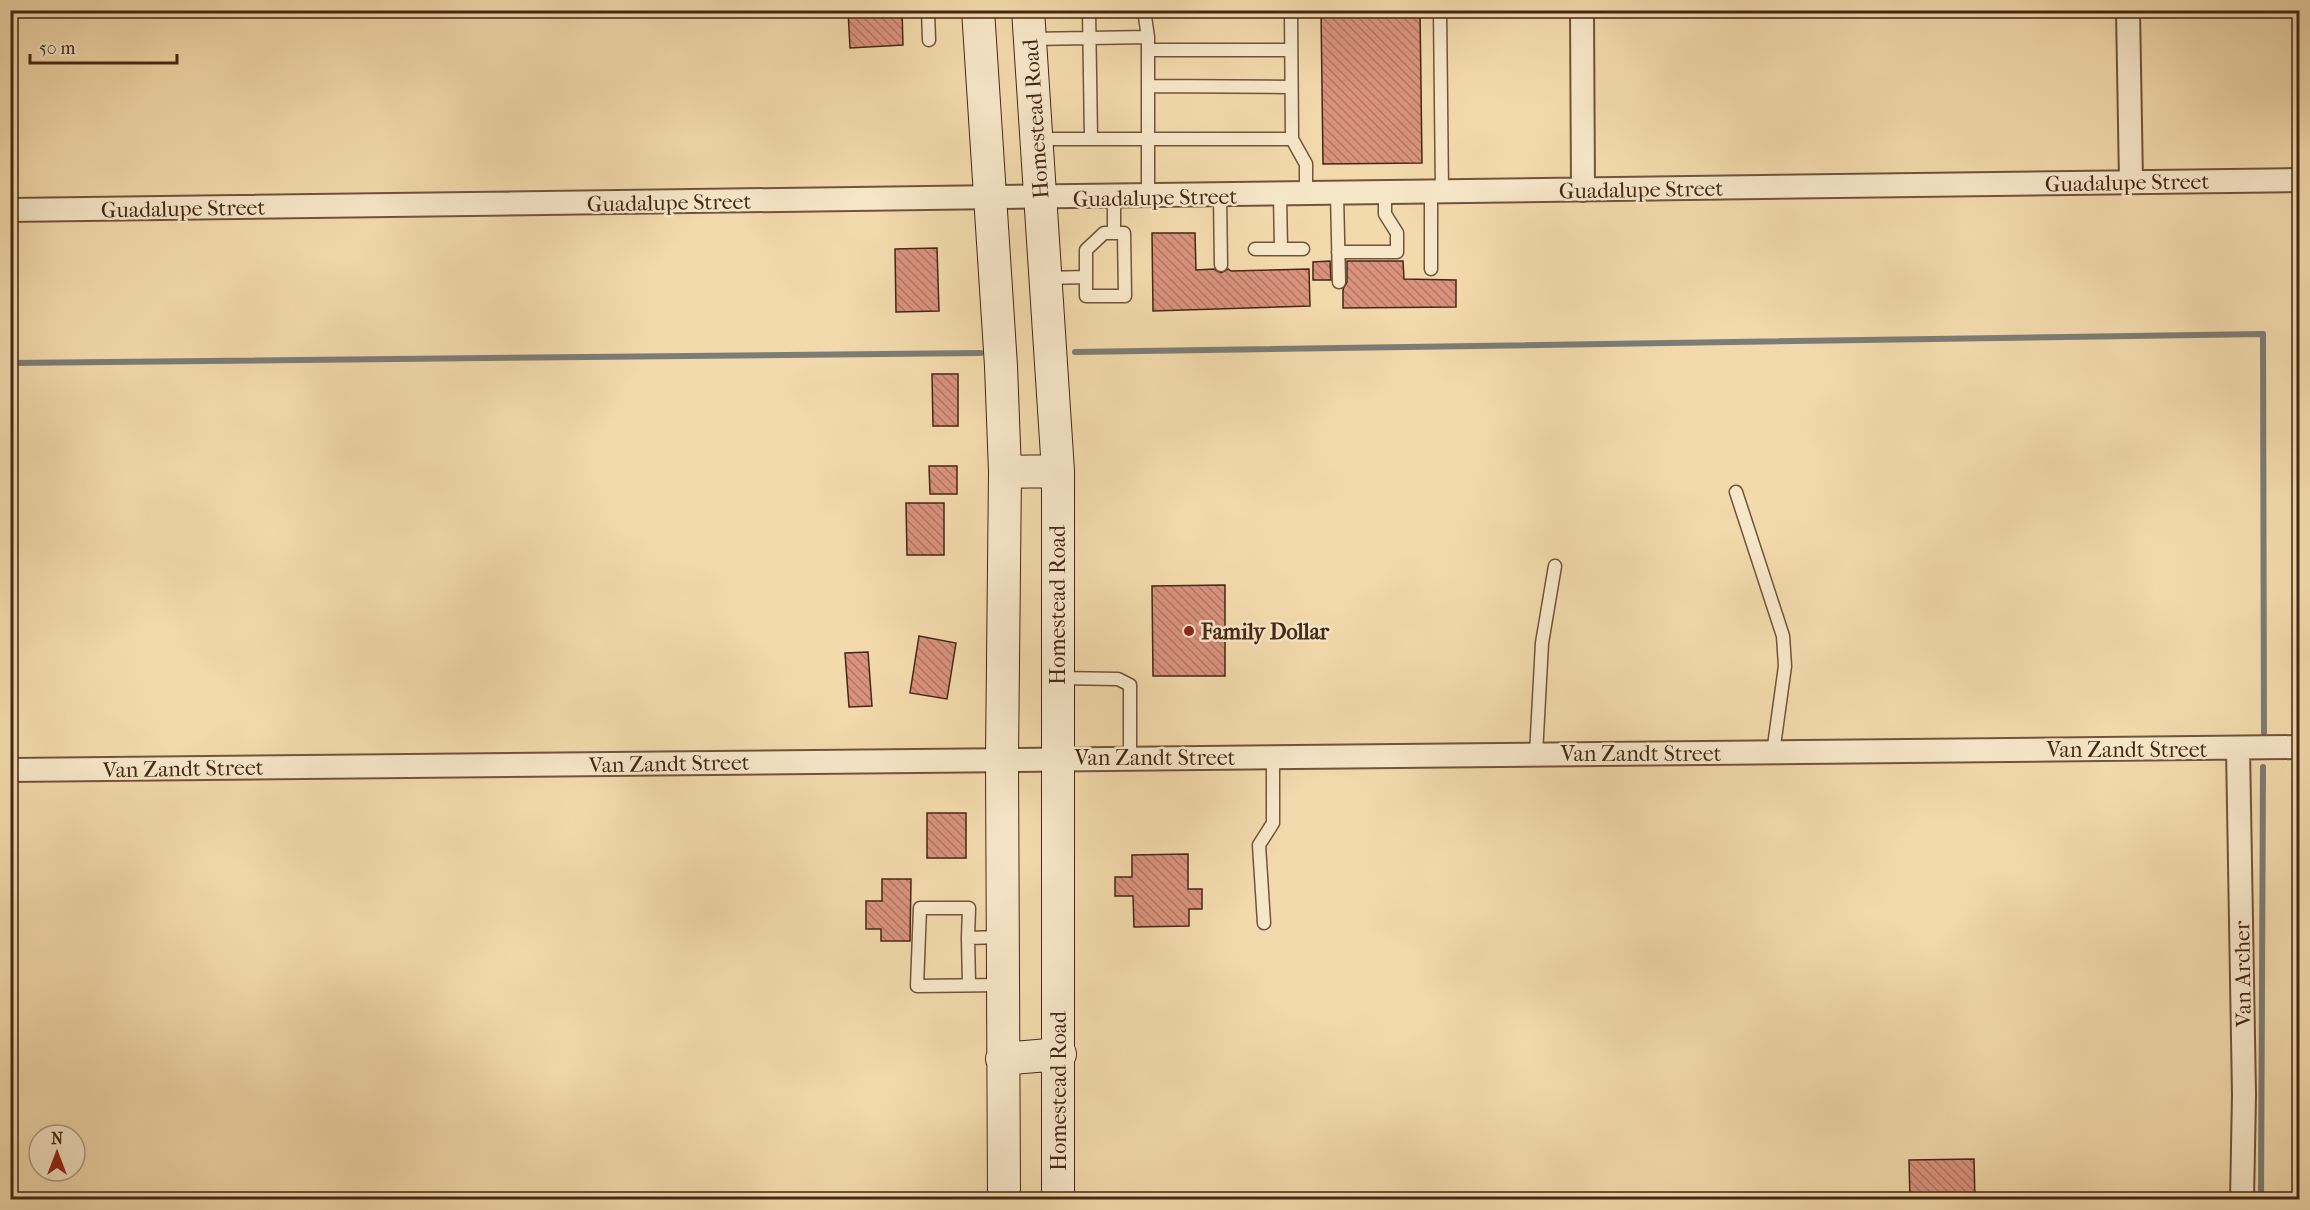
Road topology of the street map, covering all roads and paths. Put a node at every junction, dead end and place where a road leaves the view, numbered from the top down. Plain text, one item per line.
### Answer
1 (928, 10) edge
2 (978, 10) edge
3 (1089, 10) edge
4 (1144, 10) edge
5 (1291, 10) edge
6 (1440, 10) edge
7 (1582, 10) edge
8 (2128, 10) edge
9 (1029, 25) edge
10 (1089, 38) junction
11 (929, 40) dead end
12 (1148, 43) junction
13 (1291, 50) junction
14 (1148, 86) junction
15 (1291, 87) junction
16 (1037, 139) junction
17 (1091, 139) junction
18 (1148, 139) junction
19 (1292, 139) junction
20 (2300, 180) edge
21 (2131, 182) junction
22 (1584, 190) junction
23 (1436, 192) junction
24 (1385, 193) junction
25 (1306, 194) junction
26 (1337, 194) junction
27 (1281, 195) junction
28 (1148, 196) junction
29 (1220, 196) junction
30 (1114, 197) junction
31 (990, 198) junction
32 (1041, 198) junction
33 (10, 210) edge
34 (1114, 233) junction
35 (1255, 249) dead end
36 (1281, 249) junction
37 (1303, 249) dead end
38 (1338, 252) junction
39 (1221, 265) dead end
40 (1431, 269) dead end
41 (1086, 277) junction
42 (1047, 278) junction
43 (1339, 282) dead end
44 (1058, 471) junction
45 (1005, 472) junction
46 (1736, 492) dead end
47 (1555, 566) dead end
48 (1057, 678) junction
49 (2300, 747) edge
50 (2238, 748) junction
51 (1773, 753) junction
52 (1536, 754) junction
53 (1273, 756) junction
54 (1130, 757) junction
55 (1002, 758) junction
56 (1057, 758) junction
57 (10, 770) edge
58 (1264, 923) dead end
59 (1002, 937) junction
60 (968, 938) junction
61 (969, 985) junction
62 (1002, 985) junction
63 (1059, 1054) junction
64 (1002, 1059) junction
65 (1004, 1200) edge
66 (1058, 1200) edge
67 (2242, 1200) edge

1 - 11 lane
2 - 31 main road
3 - 10 lane
4 - 12 lane
5 - 13 lane
6 - 23 lane
7 - 22 street
8 - 21 street
9 - 10 lane
9 - 16 main road, Homestead Road
10 - 12 lane
10 - 17 lane
12 - 13 lane
12 - 14 lane
13 - 15 lane
14 - 15 lane
14 - 18 lane
15 - 19 lane
16 - 17 lane
16 - 32 main road, Homestead Road
17 - 18 lane
18 - 19 lane
18 - 28 lane
19 - 25 lane
20 - 21 street, Guadalupe Street
21 - 22 street, Guadalupe Street
22 - 23 street, Guadalupe Street
23 - 24 street, Guadalupe Street
23 - 40 lane
24 - 26 street, Guadalupe Street
24 - 38 lane
25 - 26 street, Guadalupe Street
25 - 27 street, Guadalupe Street
26 - 38 lane
27 - 29 street, Guadalupe Street
27 - 36 lane
28 - 29 street, Guadalupe Street
28 - 30 street, Guadalupe Street
29 - 39 lane
30 - 32 street, Guadalupe Street
30 - 34 lane
31 - 32 street, Guadalupe Street
31 - 33 street, Guadalupe Street
31 - 45 main road
32 - 42 main road, Homestead Road
34 - 41 lane
34 - 41 lane
35 - 36 lane
36 - 37 lane
38 - 43 lane
41 - 42 lane
42 - 44 main road, Homestead Road
44 - 45 main road
44 - 48 main road, Homestead Road
45 - 55 main road
46 - 51 lane
47 - 52 lane
48 - 54 lane
48 - 56 main road, Homestead Road
49 - 50 street, Van Zandt Street
50 - 51 street, Van Zandt Street
50 - 67 street, Van Archer
51 - 52 street, Van Zandt Street
52 - 53 street, Van Zandt Street
53 - 54 street, Van Zandt Street
53 - 58 lane
54 - 56 street, Van Zandt Street
55 - 56 street, Van Zandt Street
55 - 57 street, Van Zandt Street
55 - 59 main road
56 - 63 main road, Homestead Road
59 - 60 lane
59 - 62 main road
60 - 61 lane
60 - 61 lane
61 - 62 lane
62 - 64 main road
63 - 64 main road
63 - 66 main road, Homestead Road
64 - 65 main road

